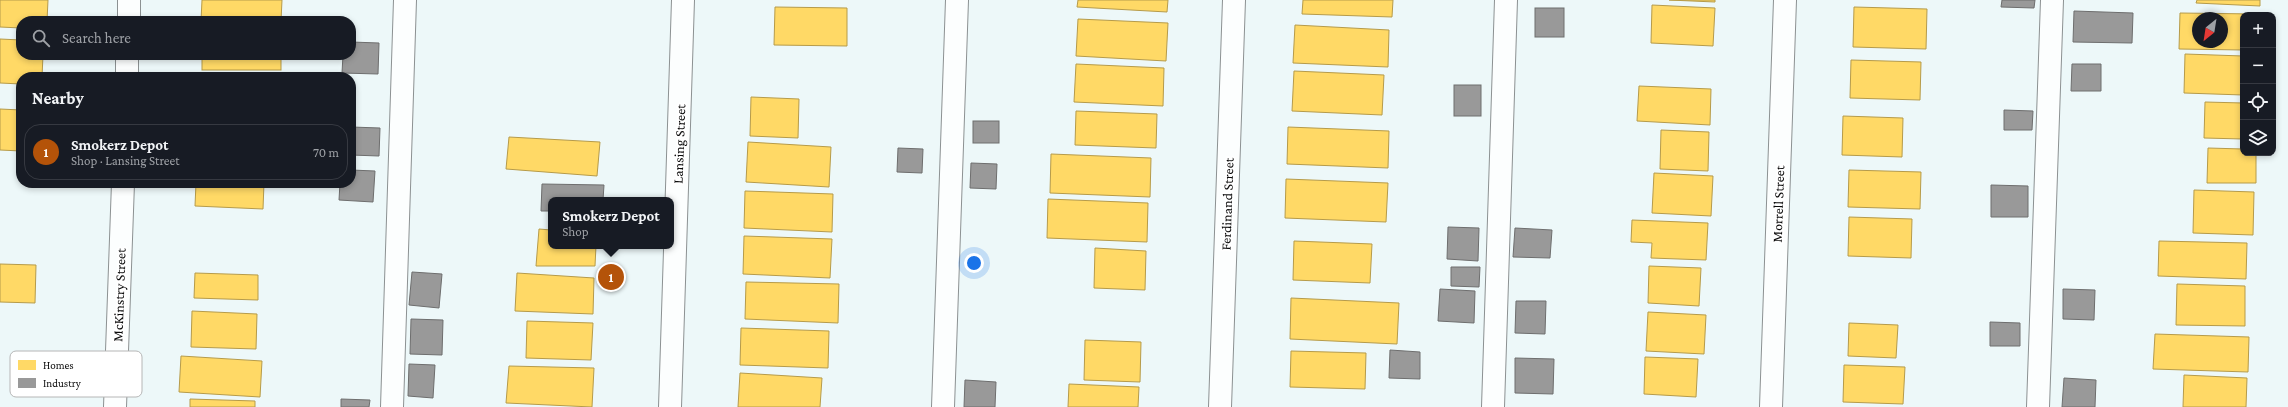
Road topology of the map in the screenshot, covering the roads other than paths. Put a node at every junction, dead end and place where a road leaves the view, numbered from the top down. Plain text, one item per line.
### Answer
1 (129, 0) edge
2 (405, 0) edge
3 (683, 0) edge
4 (957, 0) edge
5 (1234, 0) edge
6 (1506, 0) edge
7 (1785, 0) edge
8 (2052, 0) edge
9 (129, 16) edge
10 (127, 60) edge
11 (127, 72) edge
12 (123, 188) edge
13 (117, 351) edge
14 (115, 397) edge
15 (115, 407) edge
16 (392, 407) edge
17 (670, 407) edge
18 (943, 407) edge
19 (1220, 407) edge
20 (1494, 407) edge
21 (1771, 407) edge
22 (2038, 407) edge

1 - 9 street
2 - 16 street
3 - 17 street, Lansing Street
4 - 18 street
5 - 19 street, Ferdinand Street
6 - 20 street
7 - 21 street, Morrell Street
8 - 22 street
10 - 11 street
12 - 13 street, McKinstry Street
14 - 15 street, McKinstry Street

